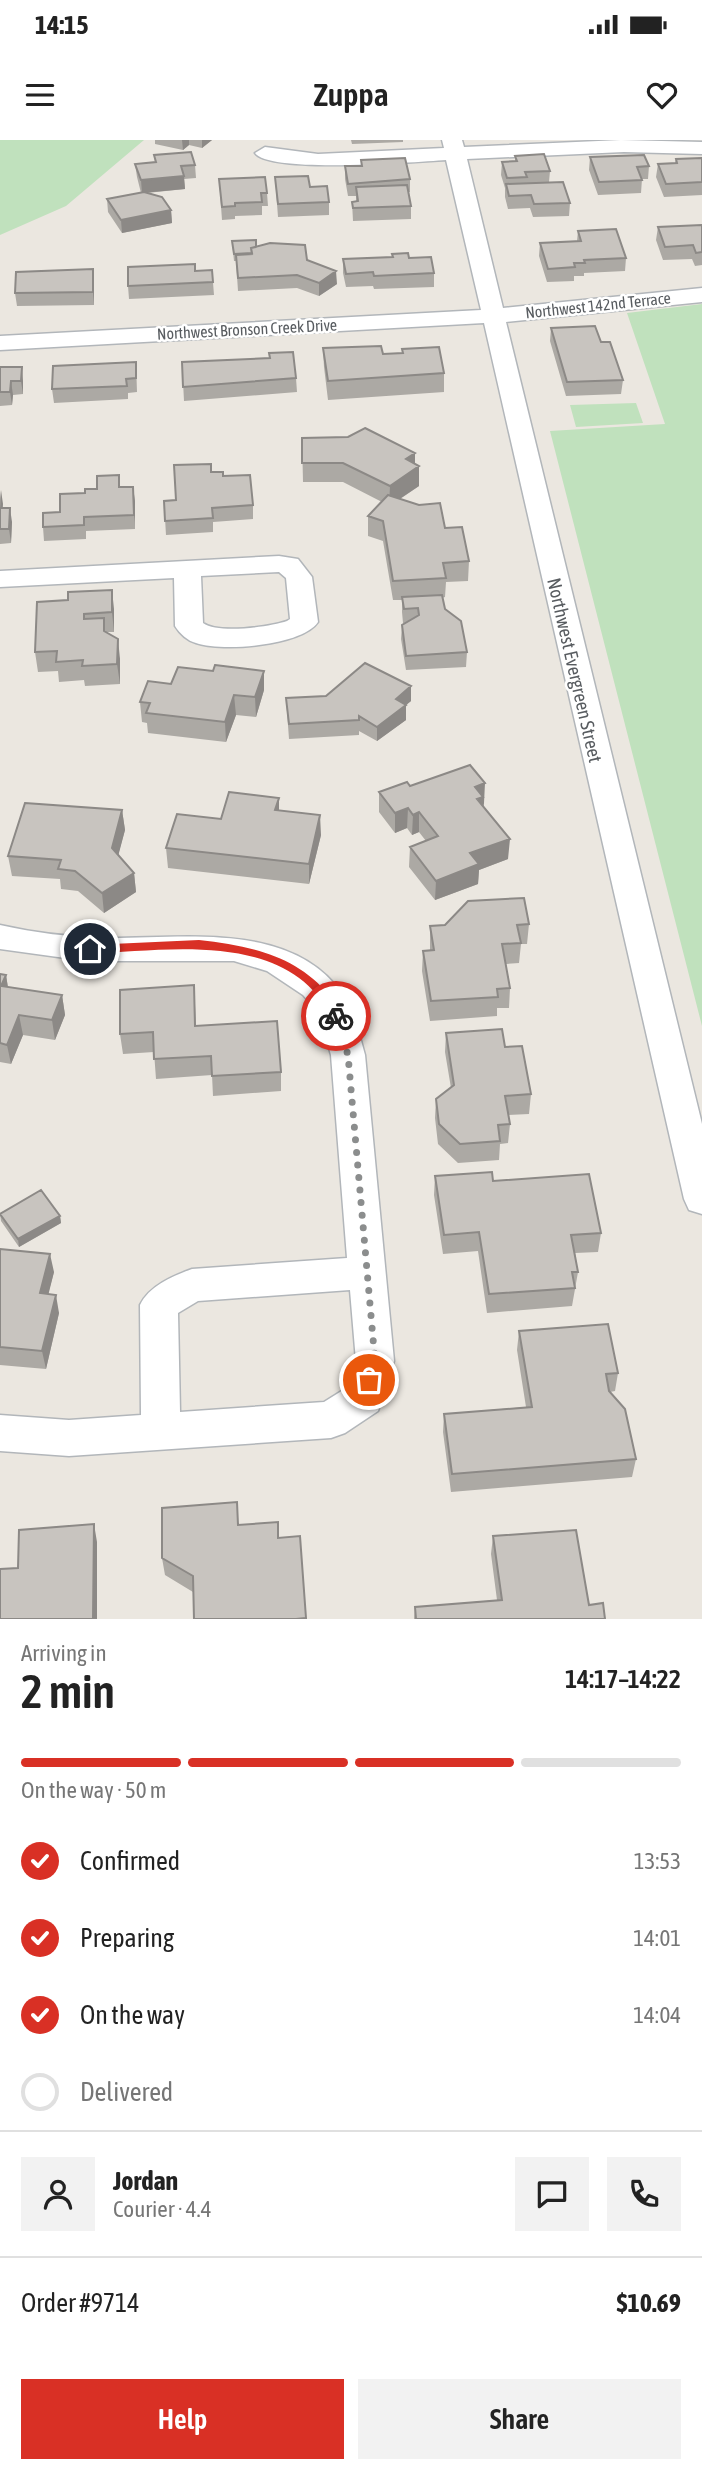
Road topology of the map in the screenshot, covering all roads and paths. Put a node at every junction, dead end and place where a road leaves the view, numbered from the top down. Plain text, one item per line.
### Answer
1 (454, 147) edge
2 (702, 148) edge
3 (265, 153) dead end
4 (702, 295) edge
5 (494, 316) junction
6 (0, 343) edge
7 (187, 569) junction
8 (0, 579) edge
9 (0, 937) edge
10 (702, 1199) edge
11 (367, 1273) junction
12 (161, 1431) junction
13 (0, 1433) edge

1 - 2 street
1 - 3 street
1 - 5 street, Northwest Evergreen Street
4 - 5 street, Northwest 142nd Terrace
5 - 6 street, Northwest Bronson Creek Drive
5 - 10 street, Northwest Evergreen Street
7 - 7 street
7 - 8 street
9 - 11 street
11 - 12 street
11 - 12 street
12 - 13 street

